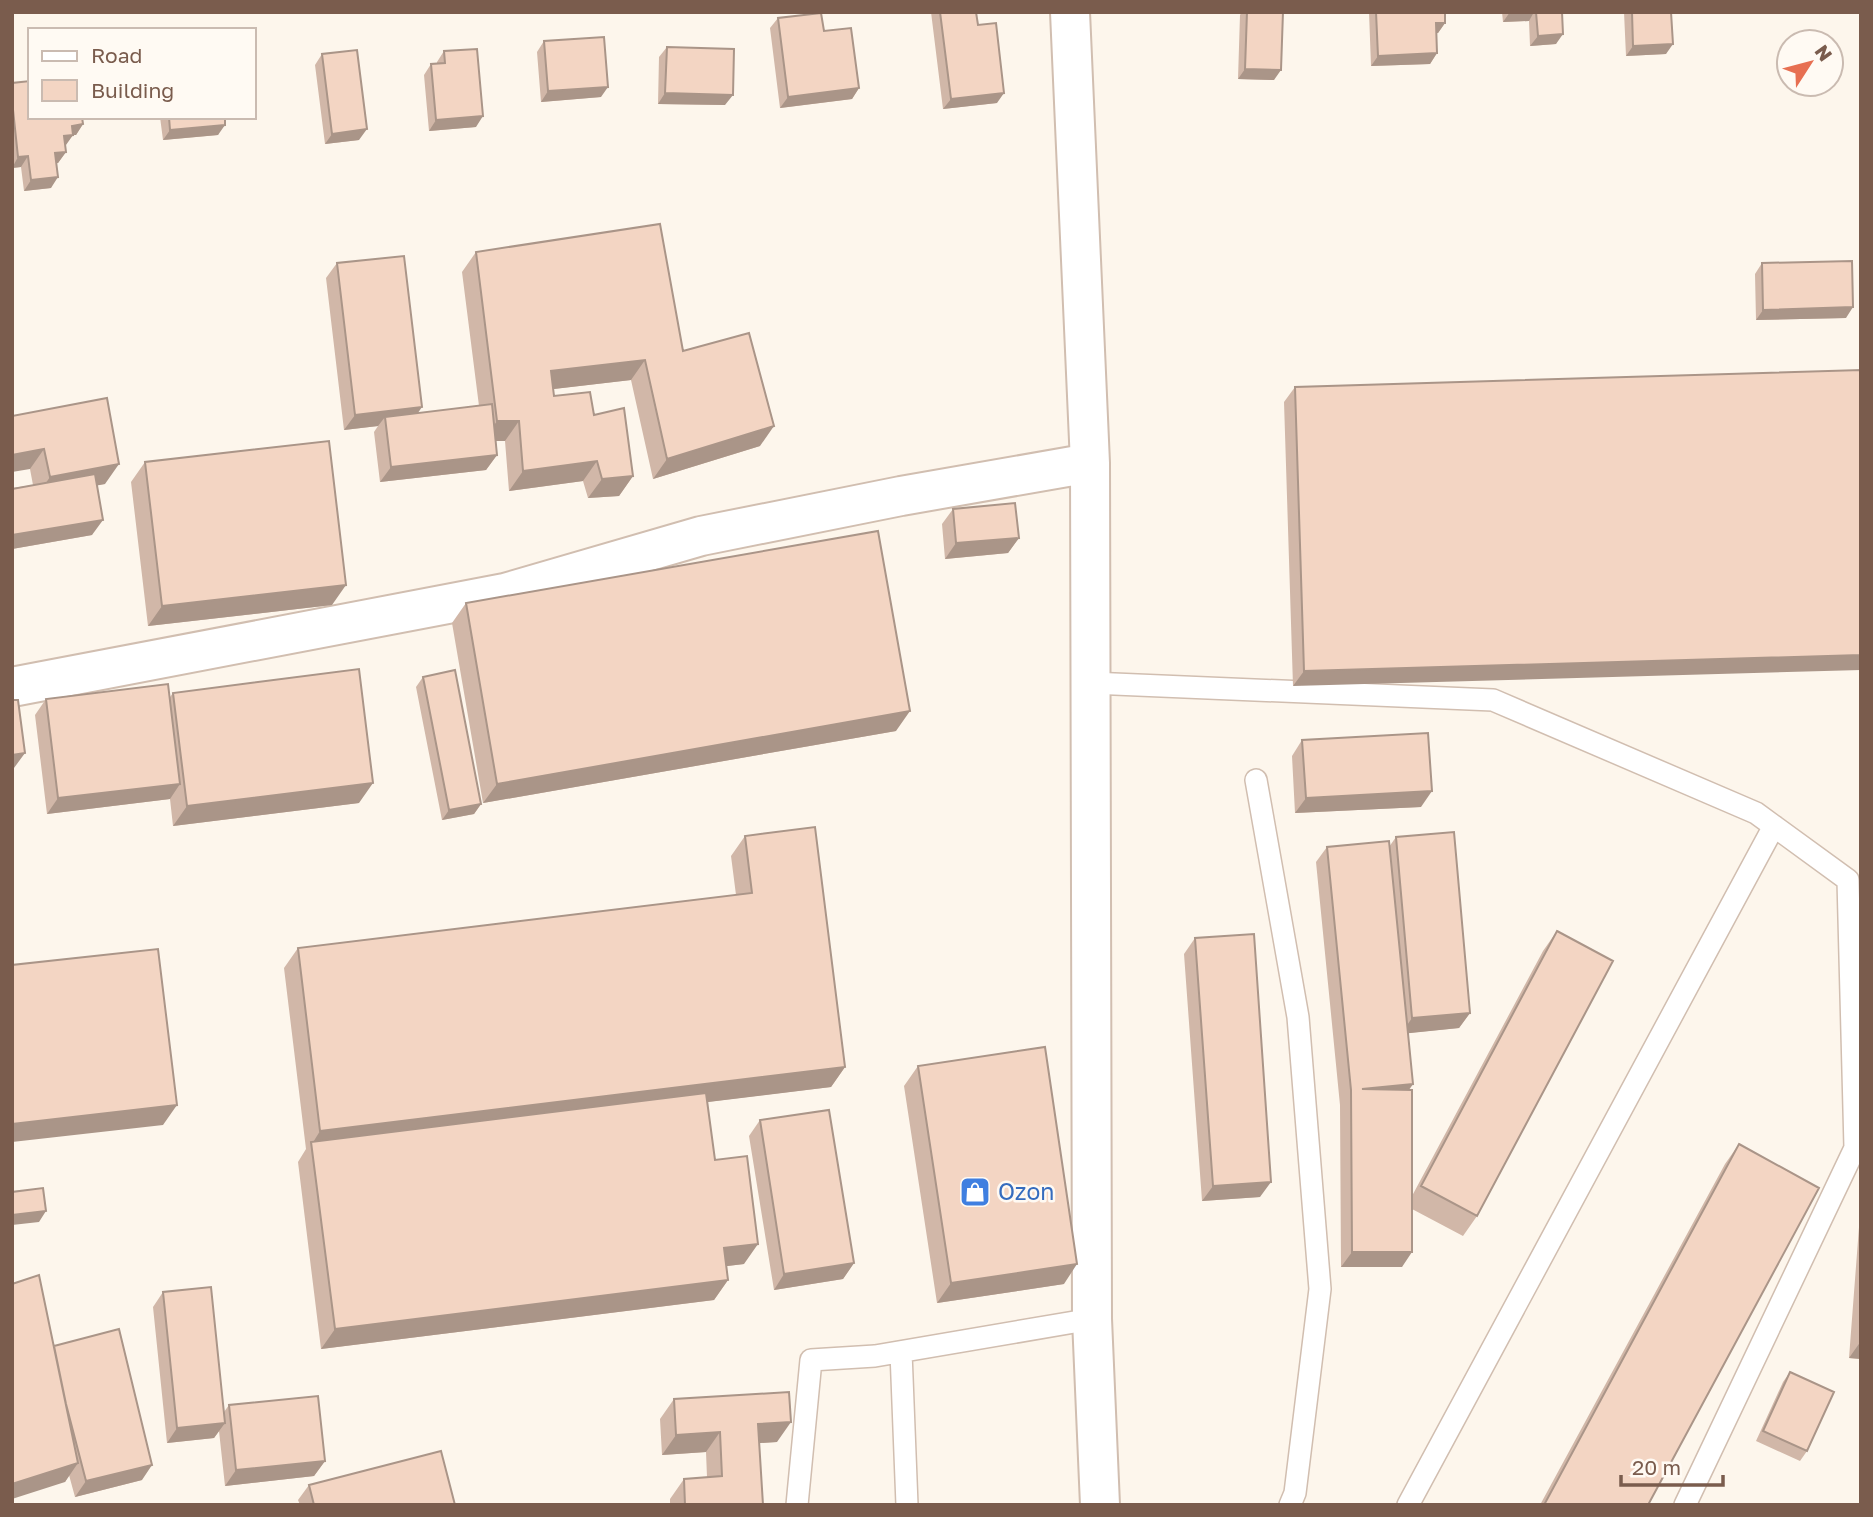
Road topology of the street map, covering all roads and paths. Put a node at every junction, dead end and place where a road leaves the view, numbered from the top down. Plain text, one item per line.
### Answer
1 (1070, 12) edge
2 (1090, 463) junction
3 (1091, 683) junction
4 (12, 687) edge
5 (1256, 780) dead end
6 (1773, 826) junction
7 (1092, 1319) junction
8 (901, 1352) junction
9 (797, 1505) edge
10 (907, 1505) edge
11 (1100, 1505) edge
12 (1290, 1505) edge
13 (1408, 1505) edge
14 (1685, 1505) edge

1 - 2 street
2 - 3 street
2 - 4 street
3 - 6 lane
3 - 7 street
5 - 12 lane
6 - 13 lane
6 - 14 lane
7 - 8 lane
7 - 11 street
8 - 9 lane
8 - 10 lane

